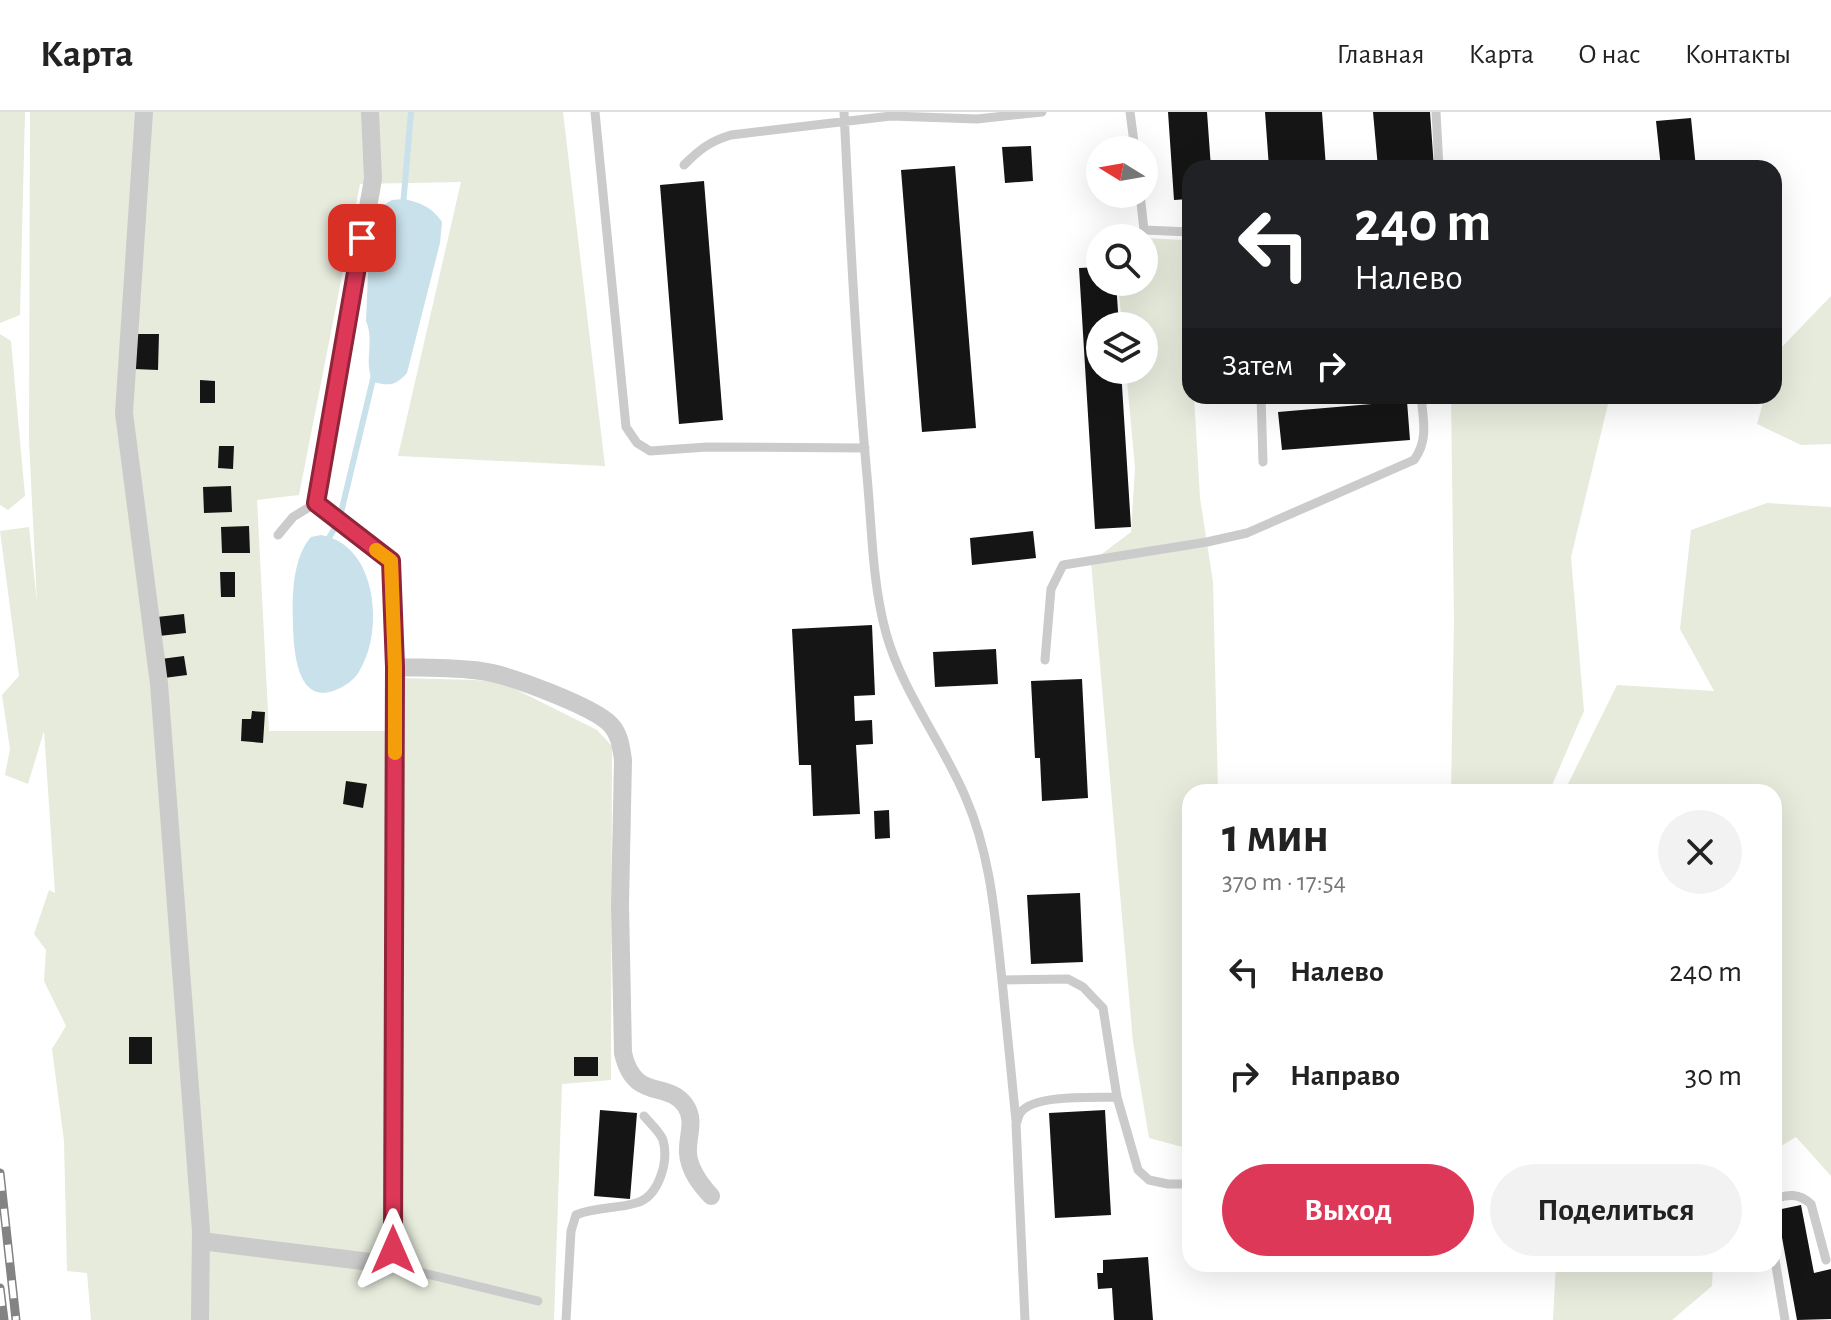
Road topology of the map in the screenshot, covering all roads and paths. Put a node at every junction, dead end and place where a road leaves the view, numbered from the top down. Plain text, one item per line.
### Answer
1 (144, 112) edge
2 (370, 112) edge
3 (595, 112) edge
4 (1042, 112) edge
5 (1130, 112) edge
6 (1436, 112) edge
7 (844, 117) edge
8 (1133, 136) edge
9 (1439, 160) edge
10 (684, 165) dead end
11 (1142, 208) edge
12 (1182, 232) edge
13 (1261, 404) edge
14 (1422, 404) edge
15 (865, 448) junction
16 (1263, 462) dead end
17 (316, 503) junction
18 (278, 535) dead end
19 (1045, 660) dead end
20 (395, 667) junction
21 (1002, 980) junction
22 (1117, 1097) junction
23 (644, 1116) dead end
24 (1016, 1124) junction
25 (1182, 1184) edge
26 (711, 1196) dead end
27 (1782, 1196) edge
28 (201, 1241) junction
29 (1826, 1242) edge
30 (1826, 1260) dead end
31 (386, 1264) junction
32 (1777, 1272) edge
33 (538, 1301) dead end
34 (200, 1320) edge
35 (566, 1320) edge
36 (1025, 1320) edge
37 (1785, 1320) edge

1 - 28 street
2 - 17 street
3 - 15 lane
4 - 7 lane
5 - 8 lane
6 - 9 lane
7 - 10 lane
7 - 15 lane
11 - 12 lane
13 - 16 lane
14 - 19 lane
15 - 21 lane
17 - 18 lane
17 - 20 street
20 - 26 street
20 - 31 street
21 - 22 lane
21 - 24 lane
22 - 24 lane
22 - 25 lane
23 - 35 lane
24 - 36 lane
27 - 29 lane
28 - 31 street
28 - 34 street
29 - 30 lane
31 - 33 lane
32 - 37 lane

